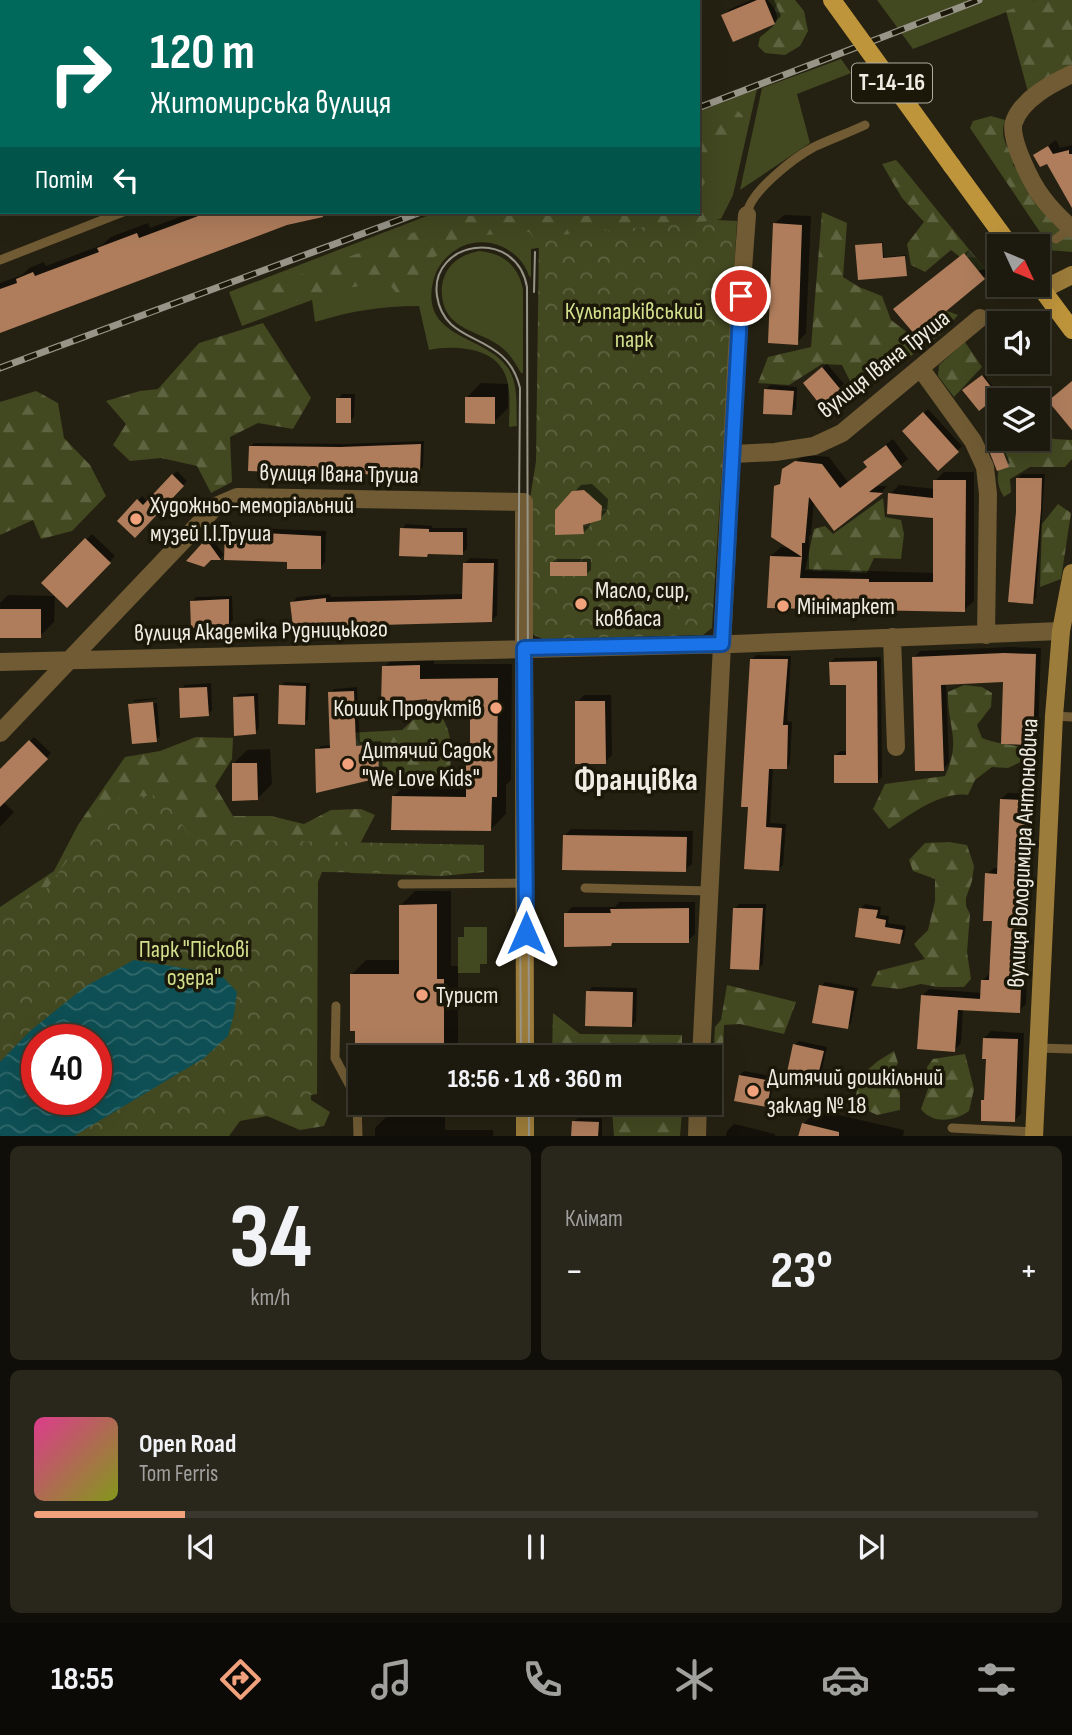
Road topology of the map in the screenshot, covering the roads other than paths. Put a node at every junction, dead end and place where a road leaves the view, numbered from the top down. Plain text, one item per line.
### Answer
1 (832, 0) edge
2 (1072, 74) edge
3 (865, 125) dead end
4 (117, 214) edge
5 (747, 215) joint
6 (1066, 232) edge
7 (1002, 234) edge
8 (0, 260) edge
9 (1072, 275) edge
10 (1050, 283) edge
11 (1048, 298) edge
12 (980, 318) dead end
13 (1072, 330) edge
14 (921, 369) junction
15 (733, 454) junction
16 (1072, 573) edge
17 (1070, 593) edge
18 (1061, 631) junction
19 (986, 635) junction
20 (892, 637) junction
21 (722, 644) junction
22 (524, 648) junction
23 (72, 660) junction
24 (0, 662) edge
25 (1063, 717) edge
26 (0, 733) edge
27 (896, 747) dead end
28 (526, 883) junction
29 (401, 884) dead end
30 (585, 888) dead end
31 (710, 891) junction
32 (336, 1006) dead end
33 (525, 1045) edge
34 (702, 1045) edge
35 (1038, 1048) junction
36 (1072, 1049) edge
37 (348, 1080) edge
38 (359, 1115) edge
39 (525, 1115) edge
40 (697, 1115) edge
41 (952, 1128) dead end
42 (1034, 1134) edge
43 (358, 1136) edge
44 (525, 1136) edge
45 (696, 1136) edge

1 - 7 main road, Т-14-16, bridge
2 - 6 street
3 - 5 lane
4 - 8 lane
5 - 15 street
9 - 10 main road
11 - 13 main road
12 - 14 street, вулиця Івана Труша
14 - 15 street, вулиця Івана Труша
14 - 19 street
15 - 21 street
16 - 17 main road, вулиця Володимира Антоновича
17 - 18 main road, вулиця Володимира Антоновича
18 - 19 street, вулиця Академіка Рудницького
18 - 25 main road, вулиця Володимира Антоновича
19 - 20 street, вулиця Академіка Рудницького
20 - 21 street, вулиця Академіка Рудницького
20 - 27 street
21 - 22 street, вулиця Академіка Рудницького
21 - 31 street
22 - 23 street, вулиця Академіка Рудницького
22 - 23 street, вулиця Івана Труша
22 - 28 main road
23 - 24 street, вулиця Академіка Рудницького
23 - 26 street, вулиця Івана Труша
25 - 35 main road, вулиця Володимира Антоновича
28 - 29 lane
28 - 33 main road
30 - 31 lane
31 - 34 street
32 - 37 lane
35 - 36 lane
35 - 42 main road, вулиця Володимира Антоновича
38 - 43 lane
39 - 44 main road
40 - 45 street
41 - 42 lane

